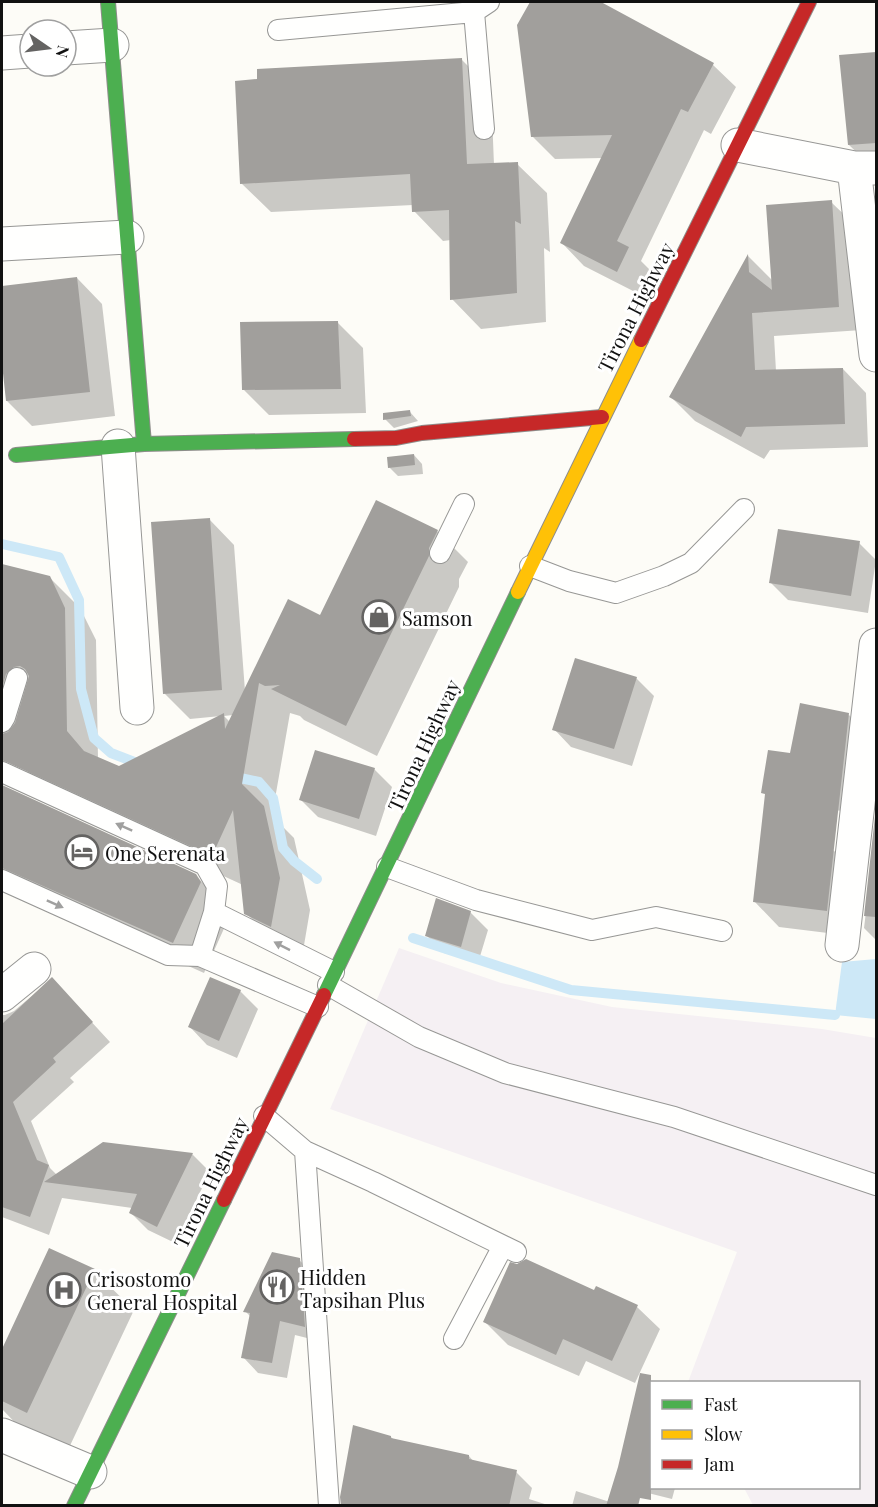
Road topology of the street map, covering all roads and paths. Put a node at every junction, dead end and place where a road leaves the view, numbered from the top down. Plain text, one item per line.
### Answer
1 (108, 2) edge
2 (808, 2) edge
3 (482, 7) edge
4 (278, 30) dead end
5 (112, 45) junction
6 (78, 47) edge
7 (18, 52) edge
8 (2, 53) edge
9 (484, 129) dead end
10 (738, 145) junction
11 (865, 168) edge
12 (127, 237) junction
13 (2, 244) edge
14 (876, 355) edge
15 (602, 417) junction
16 (131, 445) junction
17 (16, 454) dead end
18 (464, 504) dead end
19 (744, 509) dead end
20 (440, 553) dead end
21 (530, 566) junction
22 (876, 645) edge
23 (17, 678) dead end
24 (138, 708) dead end
25 (2, 722) edge
26 (2, 772) edge
27 (867, 820) edge
28 (387, 867) junction
29 (2, 880) edge
30 (214, 912) junction
31 (722, 930) dead end
32 (842, 945) dead end
33 (200, 956) junction
34 (34, 969) dead end
35 (331, 979) junction
36 (2, 995) edge
37 (318, 1007) junction
38 (264, 1116) junction
39 (305, 1151) junction
40 (876, 1185) edge
41 (454, 1339) dead end
42 (2, 1435) edge
43 (90, 1472) junction
44 (74, 1506) edge
45 (329, 1506) edge

1 - 5 main road
2 - 10 main road, Tirona Highway
3 - 4 lane
3 - 9 lane
5 - 6 street
5 - 12 main road
7 - 8 street
10 - 11 street
10 - 15 main road, Tirona Highway
11 - 14 street
12 - 13 street
12 - 16 main road
15 - 16 main road
15 - 21 main road, Tirona Highway
16 - 17 main road
16 - 24 street
18 - 20 lane
19 - 21 lane
21 - 28 main road, Tirona Highway
22 - 27 street
23 - 25 lane
30 -> 26 lane
27 - 32 street
28 - 31 lane
28 - 35 main road, Tirona Highway
29 -> 33 lane
30 - 33 lane
35 -> 30 lane
33 - 37 lane
34 - 36 street
35 - 37 main road, Tirona Highway
35 - 40 lane
37 - 38 main road, Tirona Highway
38 - 39 lane
38 - 43 main road, Tirona Highway
39 - 41 lane
39 - 45 lane
42 - 43 street
43 - 44 main road, Tirona Highway

